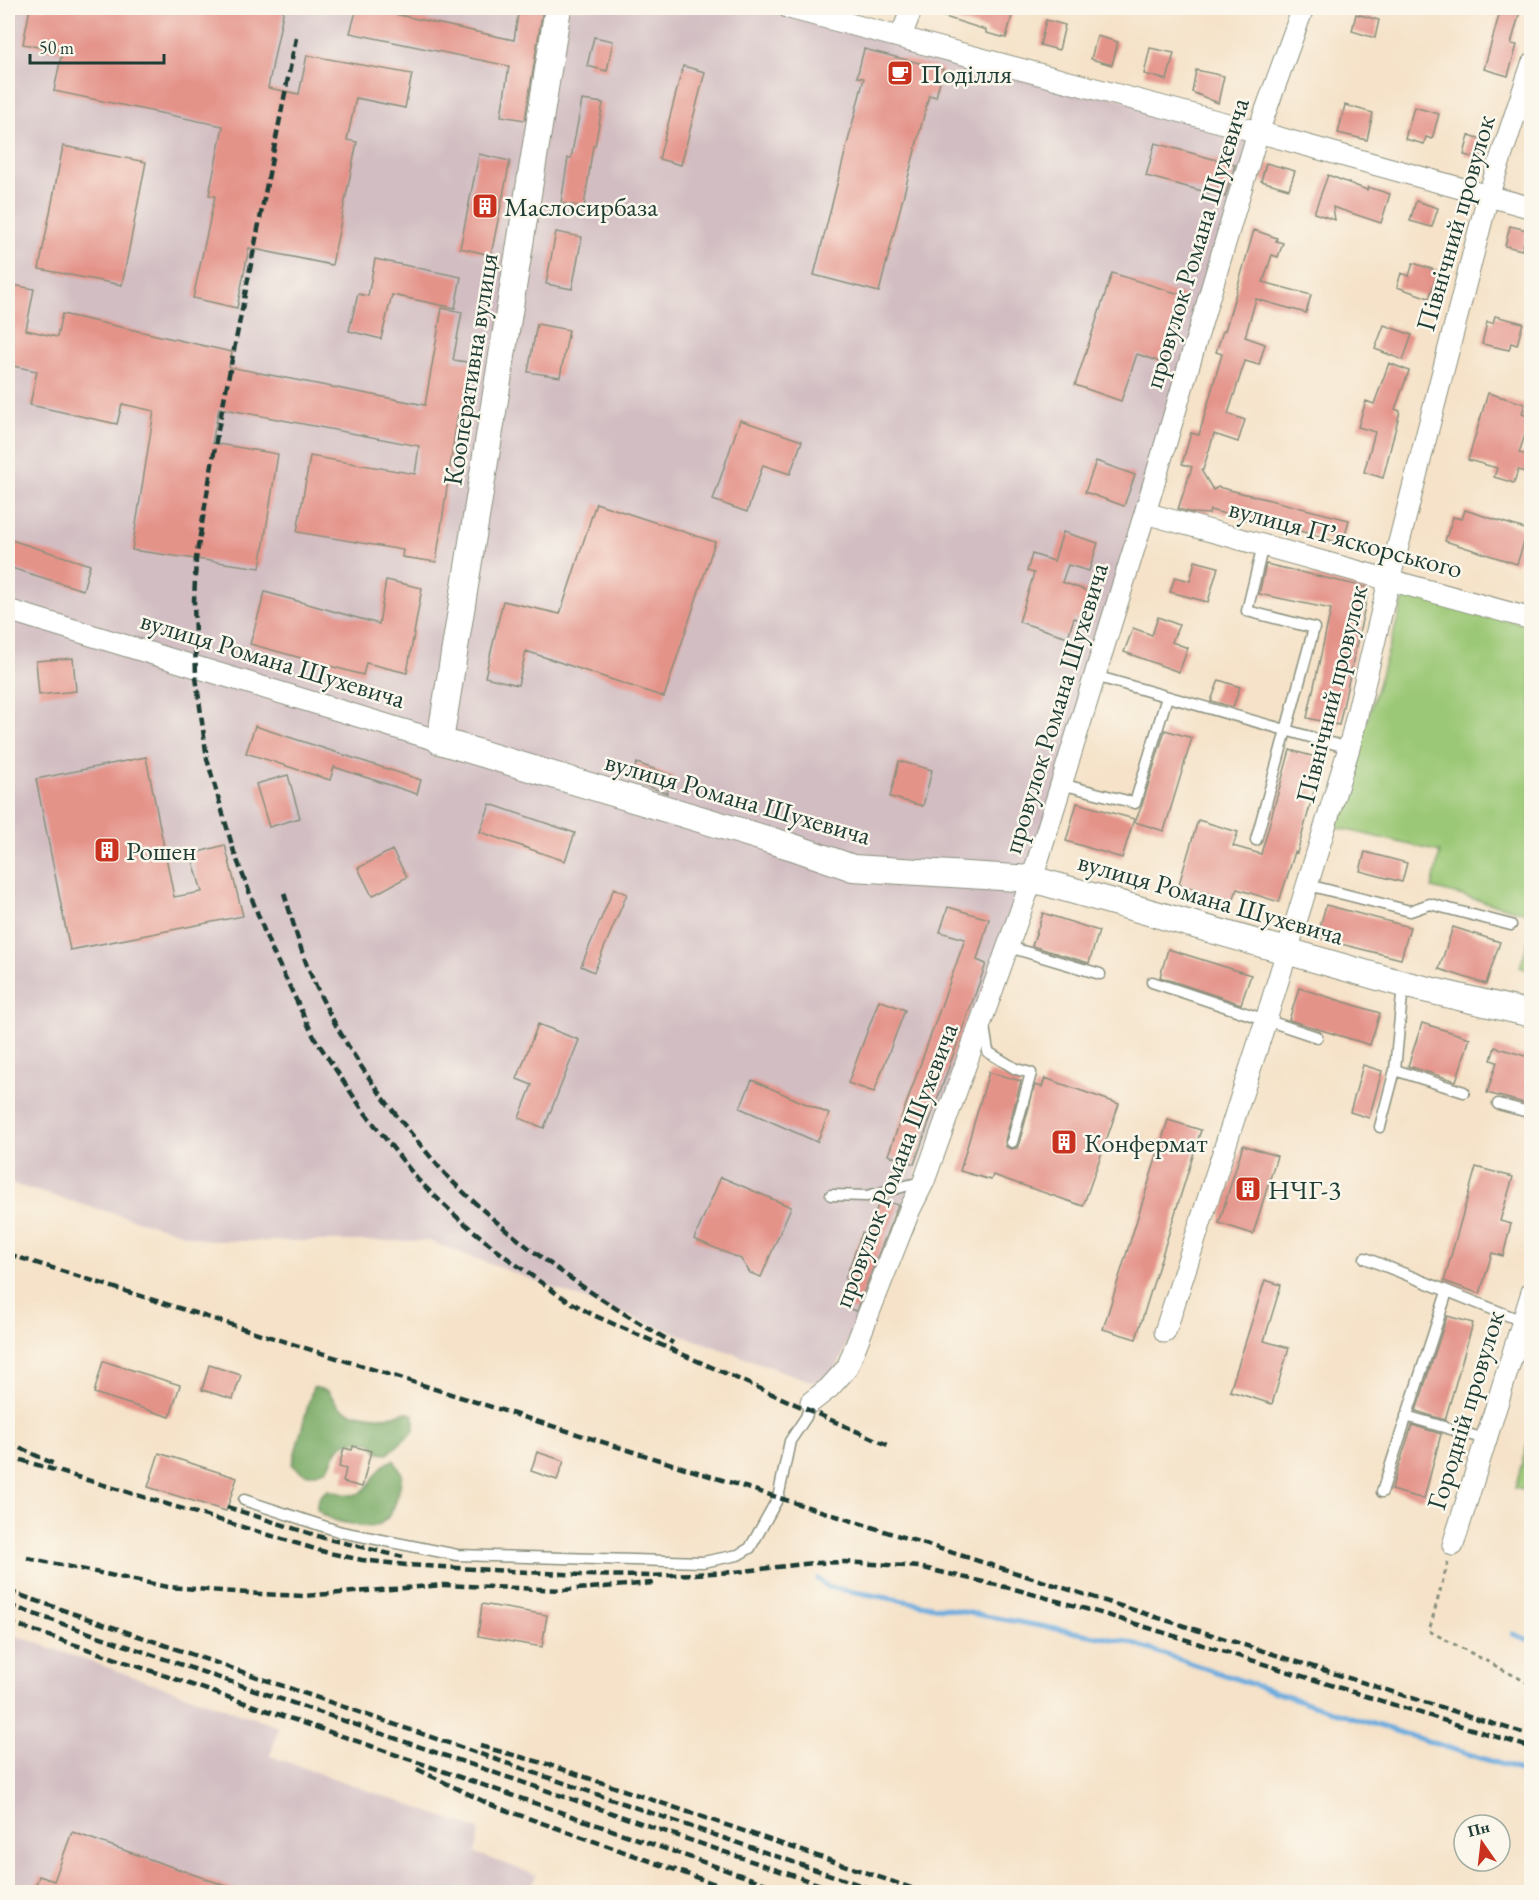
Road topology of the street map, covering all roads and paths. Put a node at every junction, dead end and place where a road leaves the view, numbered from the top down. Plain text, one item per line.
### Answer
1 (558, 8) edge
2 (789, 8) edge
3 (912, 8) edge
4 (1303, 8) edge
5 (901, 36) junction
6 (1532, 64) edge
7 (1258, 132) junction
8 (1488, 196) junction
9 (1532, 208) edge
10 (1144, 513) junction
11 (1263, 545) junction
12 (1389, 581) junction
13 (8, 610) edge
14 (1532, 619) edge
15 (1095, 676) junction
16 (1167, 697) junction
17 (1287, 731) junction
18 (440, 741) junction
19 (1349, 748) junction
20 (1061, 784) junction
21 (1256, 840) dead end
22 (1032, 879) junction
23 (1308, 885) junction
24 (1511, 925) dead end
25 (1008, 947) junction
26 (1286, 951) junction
27 (1100, 974) dead end
28 (1152, 981) dead end
29 (1403, 984) junction
30 (1532, 1014) edge
31 (982, 1017) junction
32 (1266, 1020) junction
33 (1317, 1037) dead end
34 (1395, 1070) junction
35 (1464, 1092) dead end
36 (1498, 1104) dead end
37 (1532, 1113) edge
38 (1380, 1126) dead end
39 (1012, 1142) dead end
40 (924, 1181) junction
41 (831, 1195) dead end
42 (1365, 1258) dead end
43 (1447, 1292) junction
44 (1532, 1292) edge
45 (1522, 1321) junction
46 (1165, 1332) dead end
47 (811, 1401) joint
48 (1406, 1416) junction
49 (1485, 1439) junction
50 (1382, 1492) dead end
51 (244, 1500) dead end
52 (1453, 1545) joint
53 (1532, 1684) edge

1 - 18 street, Кооперативна вулиця
2 - 5 street
3 - 5 street
4 - 7 street, провулок Романа Шухевича
5 - 7 street
6 - 8 street, Північний провулок
7 - 8 street
7 - 10 street, провулок Романа Шухевича
8 - 9 street
8 - 12 street, Північний провулок
10 - 11 street, вулиця Пʼяскорського
10 - 15 street, провулок Романа Шухевича
11 - 12 street, вулиця Пʼяскорського
11 - 17 lane
12 - 14 street, вулиця Пʼяскорського
12 - 19 street, Північний провулок
13 - 18 street, вулиця Романа Шухевича
15 - 16 lane
15 - 20 street, провулок Романа Шухевича
16 - 17 lane
16 - 20 lane
17 - 19 lane
17 - 21 lane
18 - 22 street, вулиця Романа Шухевича
19 - 23 street, Північний провулок
20 - 22 street, провулок Романа Шухевича
22 - 25 street, провулок Романа Шухевича
22 - 26 street, вулиця Романа Шухевича
23 - 24 lane
23 - 26 street, Північний провулок
25 - 27 lane
25 - 31 street, провулок Романа Шухевича
26 - 29 street, вулиця Романа Шухевича
26 - 32 street, Північний провулок
28 - 32 lane
29 - 30 street, вулиця Романа Шухевича
29 - 34 lane
31 - 39 lane
31 - 40 street, провулок Романа Шухевича
32 - 33 lane
32 - 46 street, Північний провулок
34 - 35 lane
34 - 38 lane
36 - 37 lane
40 - 41 lane
40 - 47 street, провулок Романа Шухевича
42 - 43 lane
43 - 45 lane
43 - 48 lane
44 - 45 street, Городній провулок
45 - 49 street, Городній провулок
47 - 51 lane
48 - 49 lane
48 - 50 lane
49 - 52 street, Городній провулок
52 - 53 path

